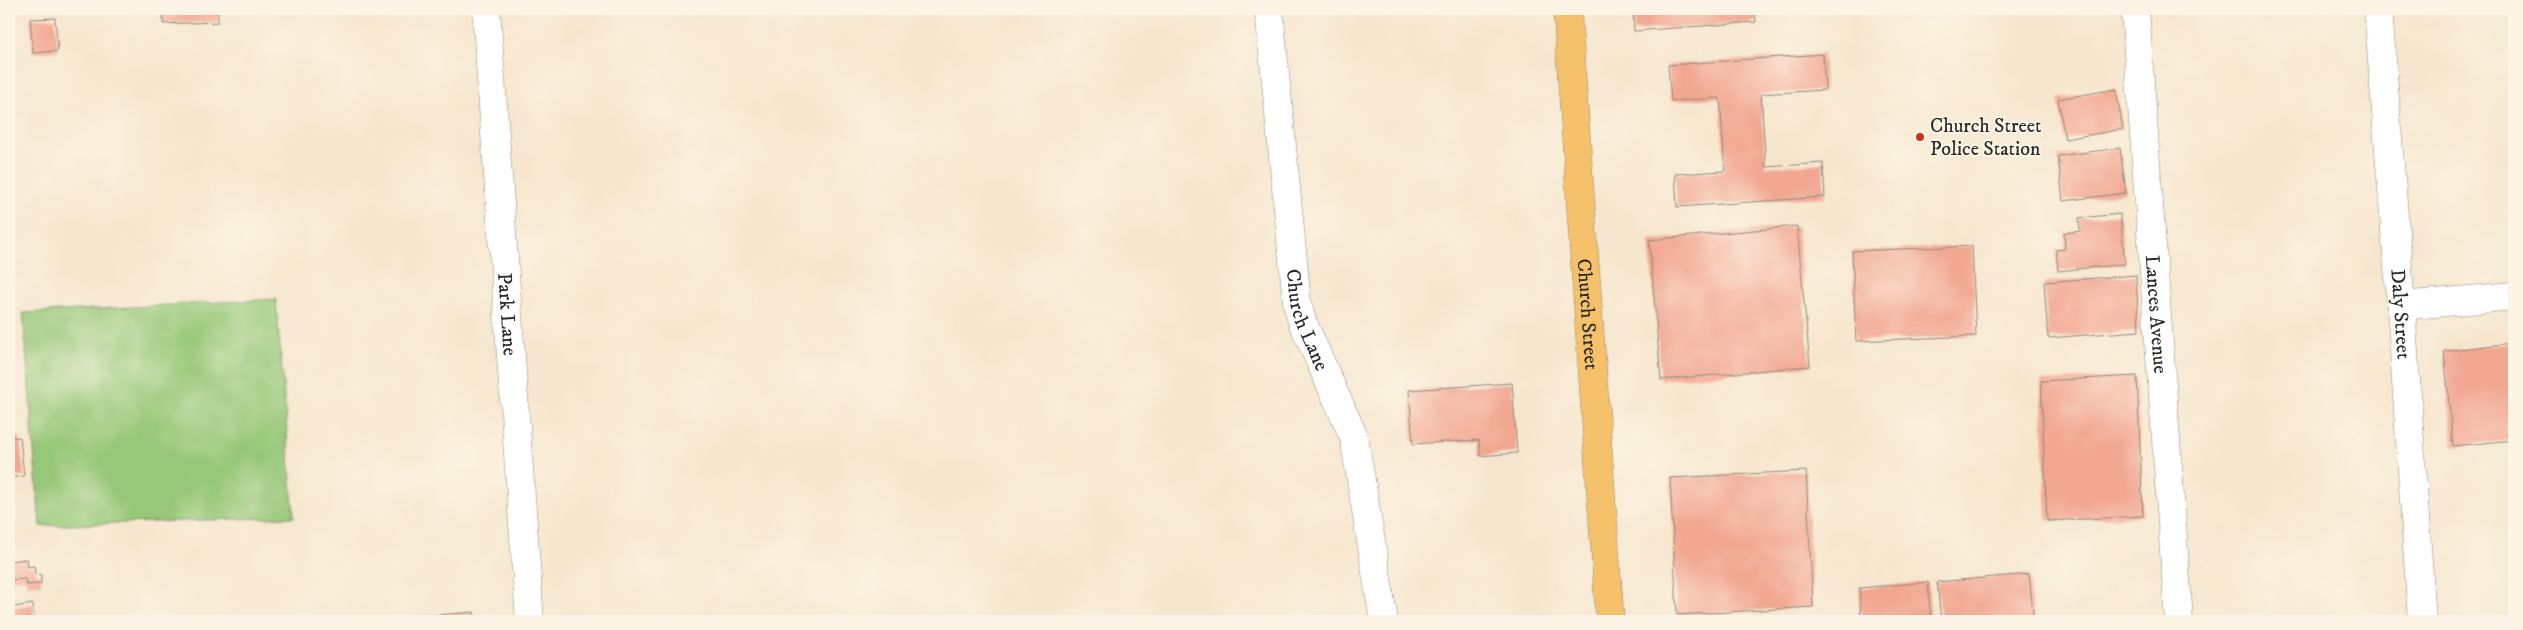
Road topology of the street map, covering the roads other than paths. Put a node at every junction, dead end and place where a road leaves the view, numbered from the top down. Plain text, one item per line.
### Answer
1 (486, 9) edge
2 (1269, 9) edge
3 (1567, 9) edge
4 (2135, 9) edge
5 (2378, 9) edge
6 (2514, 296) edge
7 (2401, 306) junction
8 (530, 621) edge
9 (1384, 621) edge
10 (1610, 621) edge
11 (2179, 621) edge
12 (2422, 621) edge

1 - 8 street, Park Lane
2 - 9 street, Church Lane
3 - 10 main road, Church Street
4 - 11 street, Lances Avenue
5 - 7 street, Daly Street
6 - 7 street
7 - 12 street, Daly Street

